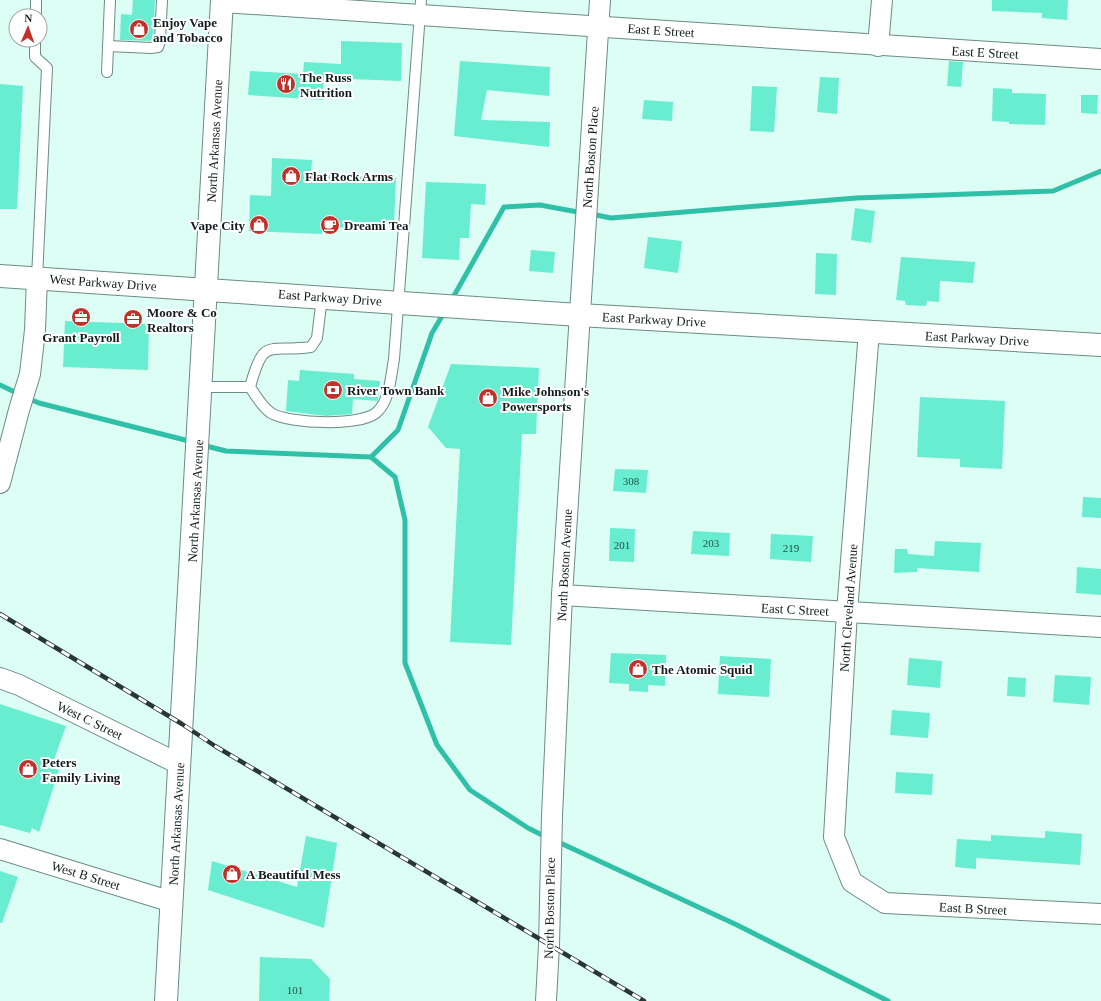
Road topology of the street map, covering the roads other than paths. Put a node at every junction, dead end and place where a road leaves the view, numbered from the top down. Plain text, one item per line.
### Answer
1 (110, 0) edge
2 (162, 0) edge
3 (600, 0) edge
4 (882, 0) edge
5 (222, 1) edge
6 (421, 7) edge
7 (599, 26) junction
8 (108, 46) junction
9 (878, 46) junction
10 (35, 48) edge
11 (1101, 59) edge
12 (107, 72) dead end
13 (0, 276) edge
14 (37, 278) junction
15 (206, 288) junction
16 (322, 297) junction
17 (398, 302) junction
18 (579, 315) junction
19 (869, 331) junction
20 (1101, 345) edge
21 (201, 387) junction
22 (250, 387) junction
23 (0, 483) edge
24 (562, 595) junction
25 (847, 612) junction
26 (1101, 627) edge
27 (0, 678) edge
28 (179, 764) junction
29 (552, 816) joint
30 (0, 849) edge
31 (852, 882) joint
32 (172, 902) junction
33 (1101, 914) edge
34 (166, 1001) edge
35 (546, 1001) edge

1 - 8 lane
2 - 8 lane
3 - 7 street, North Boston Place
4 - 9 street
5 - 6 street, East E Street
5 - 15 main road, North Arkansas Avenue
6 - 7 street, East E Street
6 - 17 lane
7 - 9 street, East E Street
7 - 18 street, North Boston Place
8 - 12 lane
9 - 11 street, East E Street
10 - 14 lane
13 - 14 main road, West Parkway Drive
14 - 15 main road, West Parkway Drive
14 - 23 street
15 - 16 main road, East Parkway Drive
15 - 21 main road, North Arkansas Avenue
16 - 17 main road, East Parkway Drive
16 - 22 lane
17 - 18 main road, East Parkway Drive
17 - 22 lane
18 - 19 main road, East Parkway Drive
18 - 24 street, North Boston Avenue
19 - 20 main road, East Parkway Drive
19 - 25 street, North Cleveland Avenue
21 - 22 lane
21 - 28 main road, North Arkansas Avenue
24 - 25 street, East C Street
24 - 29 street, North Boston Avenue
25 - 26 street, East C Street
25 - 31 street, North Cleveland Avenue
27 - 28 street, West C Street
28 - 32 main road, North Arkansas Avenue
29 - 35 street, North Boston Place
30 - 32 street, West B Street
31 - 33 street, East B Street
32 - 34 main road, North Arkansas Avenue

